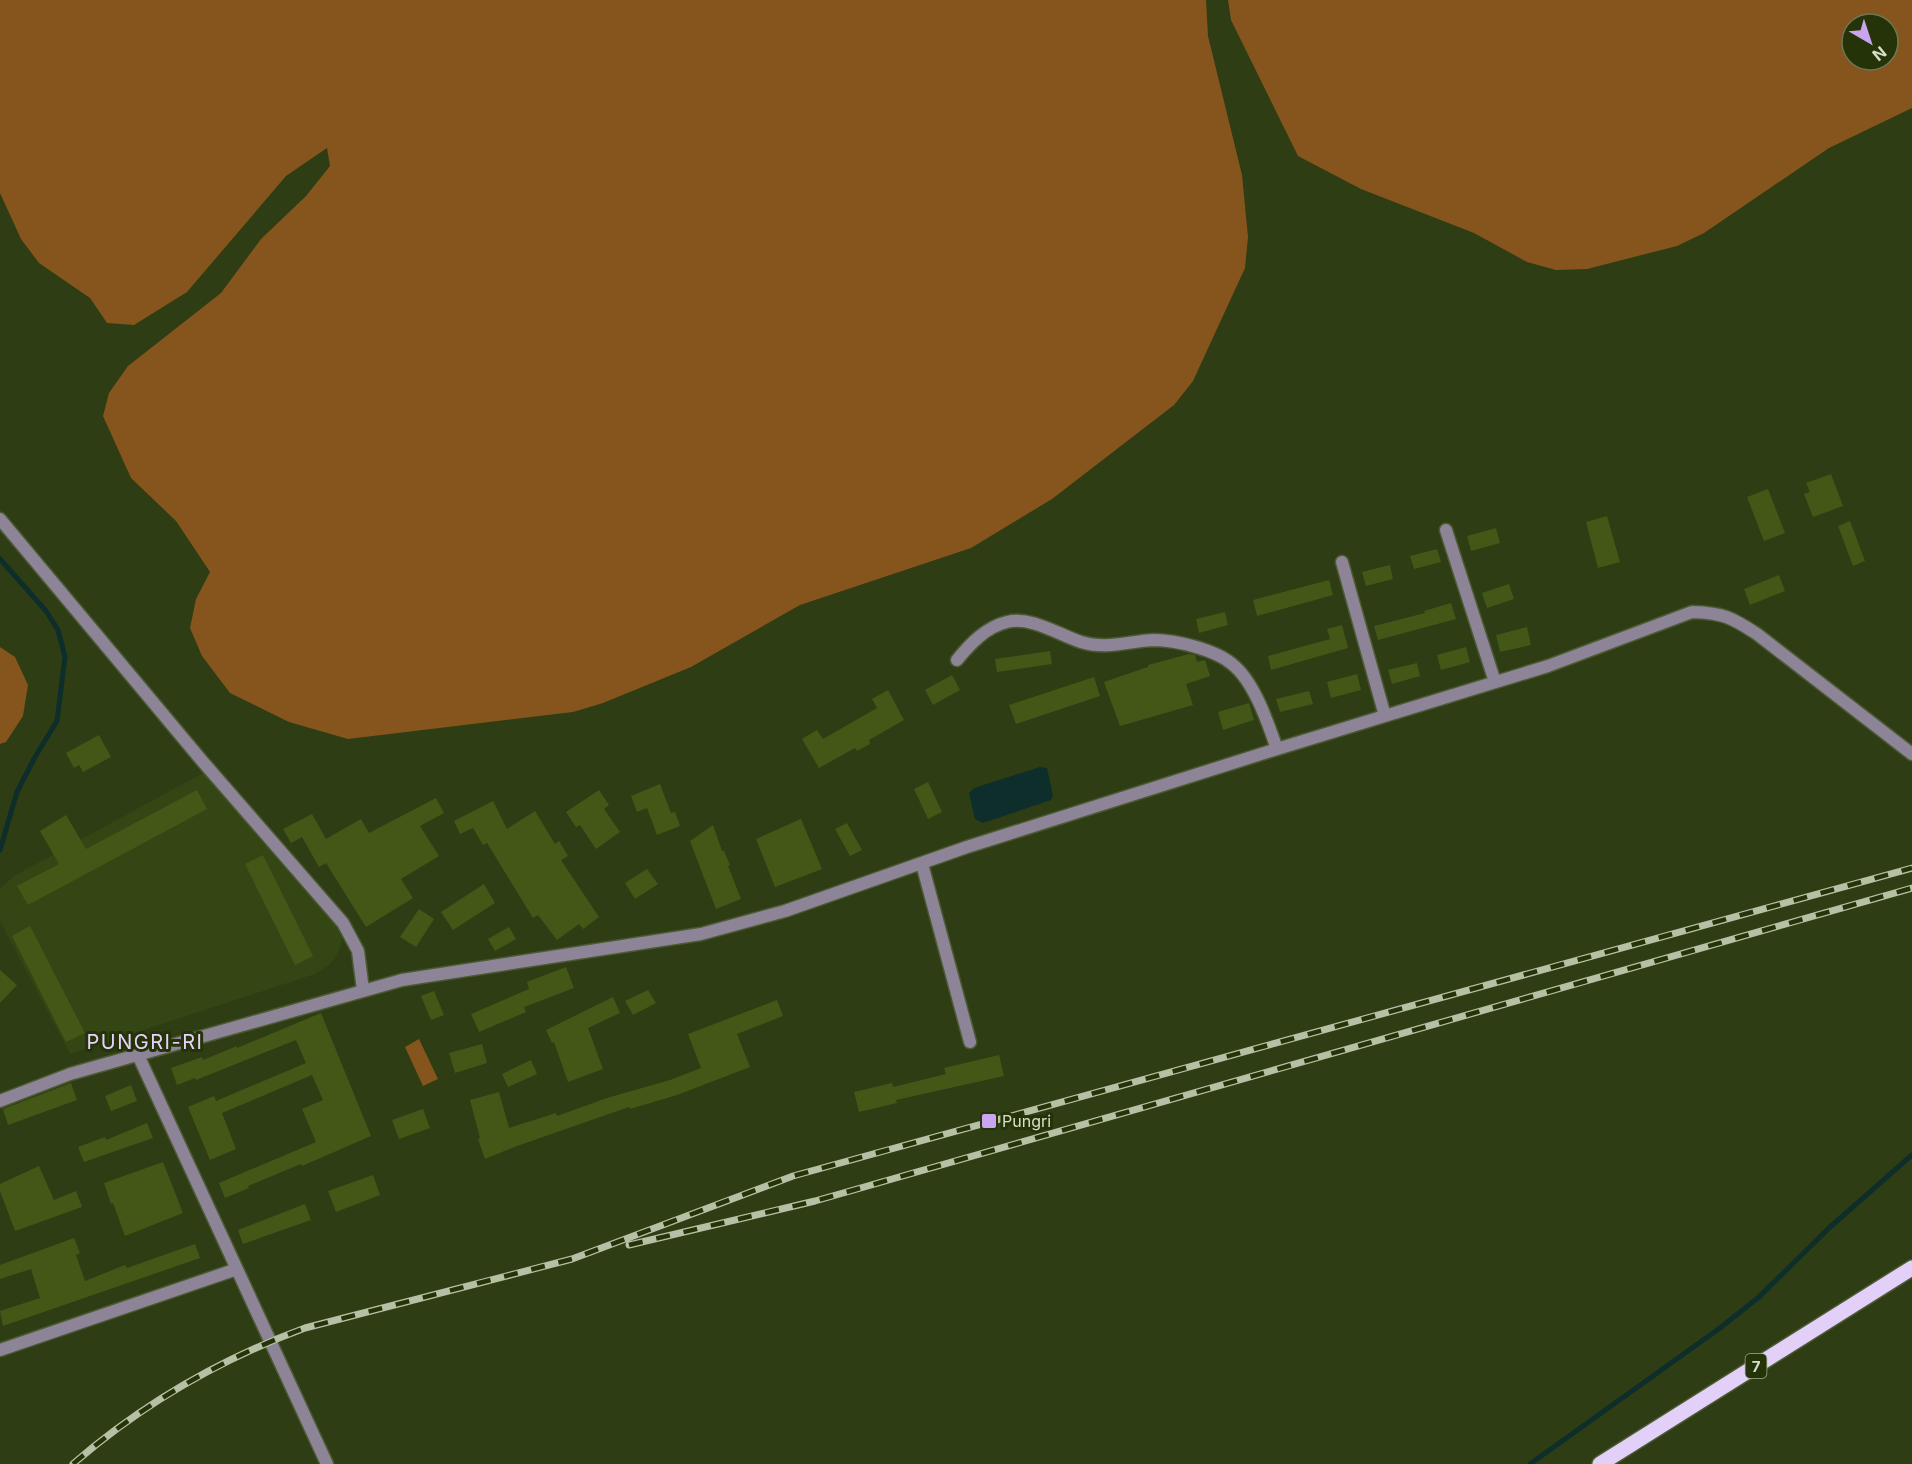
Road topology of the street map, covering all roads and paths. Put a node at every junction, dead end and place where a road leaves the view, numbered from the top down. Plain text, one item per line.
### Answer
1 (0, 519) edge
2 (1446, 530) dead end
3 (1342, 562) dead end
4 (957, 660) dead end
5 (1495, 682) junction
6 (1385, 716) junction
7 (1277, 748) junction
8 (1912, 754) edge
9 (922, 864) junction
10 (363, 990) junction
11 (970, 1042) dead end
12 (138, 1055) junction
13 (0, 1101) edge
14 (1912, 1268) edge
15 (237, 1269) junction
16 (0, 1350) edge
17 (327, 1464) edge
18 (1600, 1464) edge

1 - 10 street
2 - 5 street
3 - 6 street
4 - 7 street
5 - 6 street
5 - 8 street
6 - 7 street
7 - 9 street
9 - 10 street
9 - 11 street
10 - 12 street
12 - 13 street
12 - 15 street
14 - 18 main road, 7
15 - 16 street
15 - 17 street

